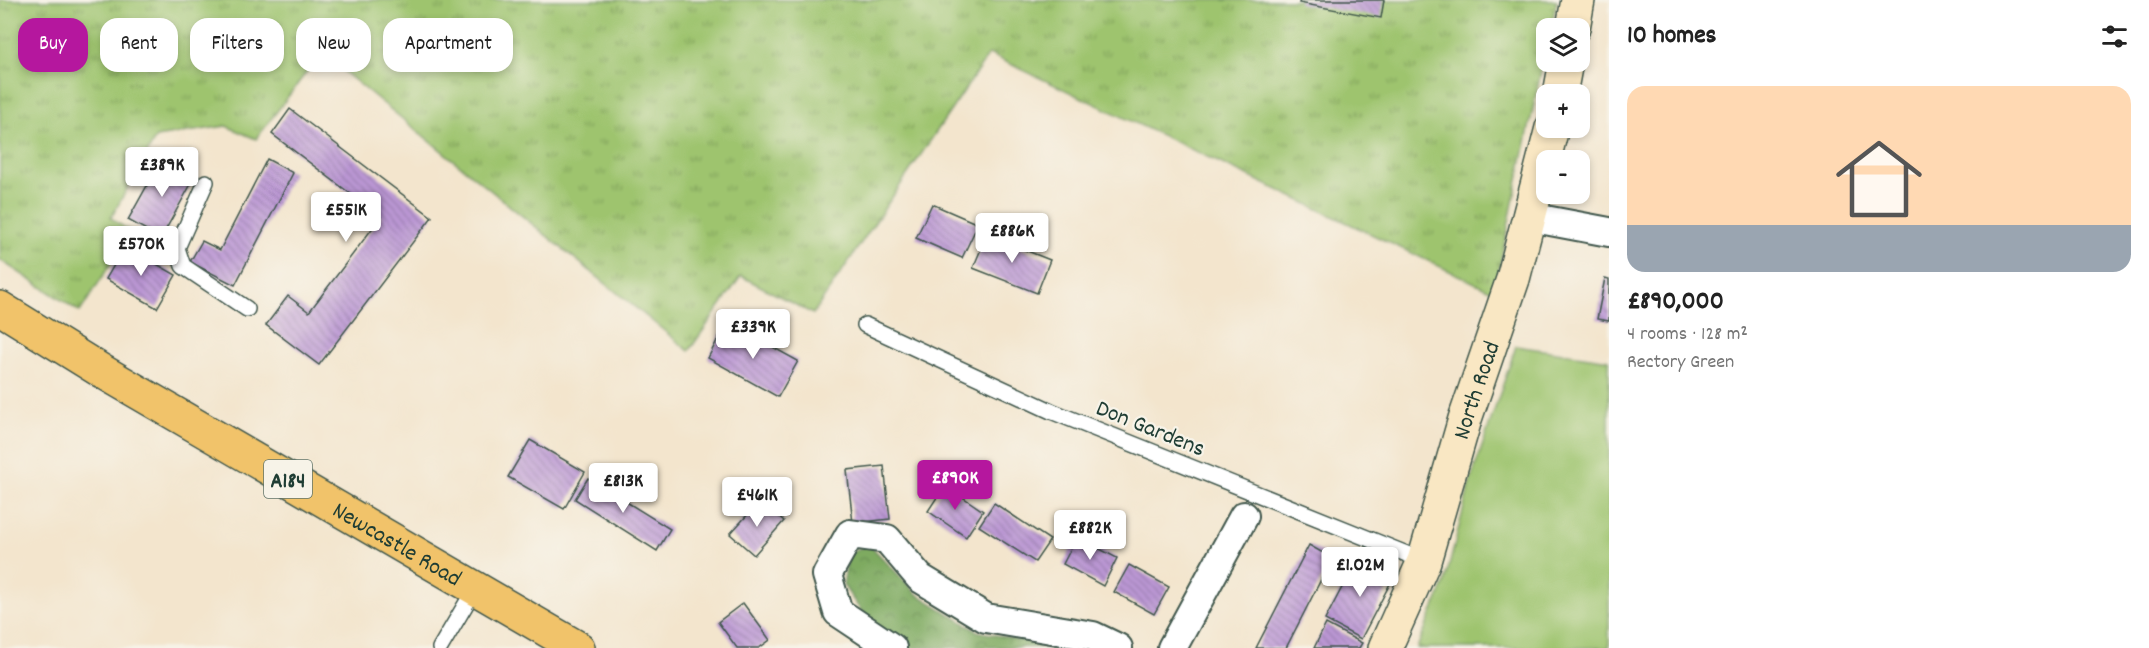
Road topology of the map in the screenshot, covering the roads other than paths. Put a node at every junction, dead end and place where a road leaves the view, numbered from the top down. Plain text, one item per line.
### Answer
1 (1578, 0) edge
2 (1575, 18) edge
3 (1549, 138) edge
4 (206, 182) dead end
5 (1529, 217) junction
6 (1609, 232) edge
7 (0, 308) edge
8 (247, 309) dead end
9 (864, 325) dead end
10 (1244, 516) dead end
11 (1424, 561) junction
12 (476, 587) junction
13 (1093, 644) edge
14 (440, 648) edge
15 (578, 648) edge
16 (892, 648) edge
17 (1172, 648) edge
18 (1386, 648) edge

1 - 2 street
3 - 5 street, North Road
4 - 8 lane
5 - 6 street
5 - 11 street, North Road
7 - 12 main road, Newcastle Road / A184
9 - 11 lane, Don Gardens
10 - 17 street
11 - 18 street, North Road
12 - 14 lane
12 - 15 main road, Newcastle Road / A184
13 - 16 street

